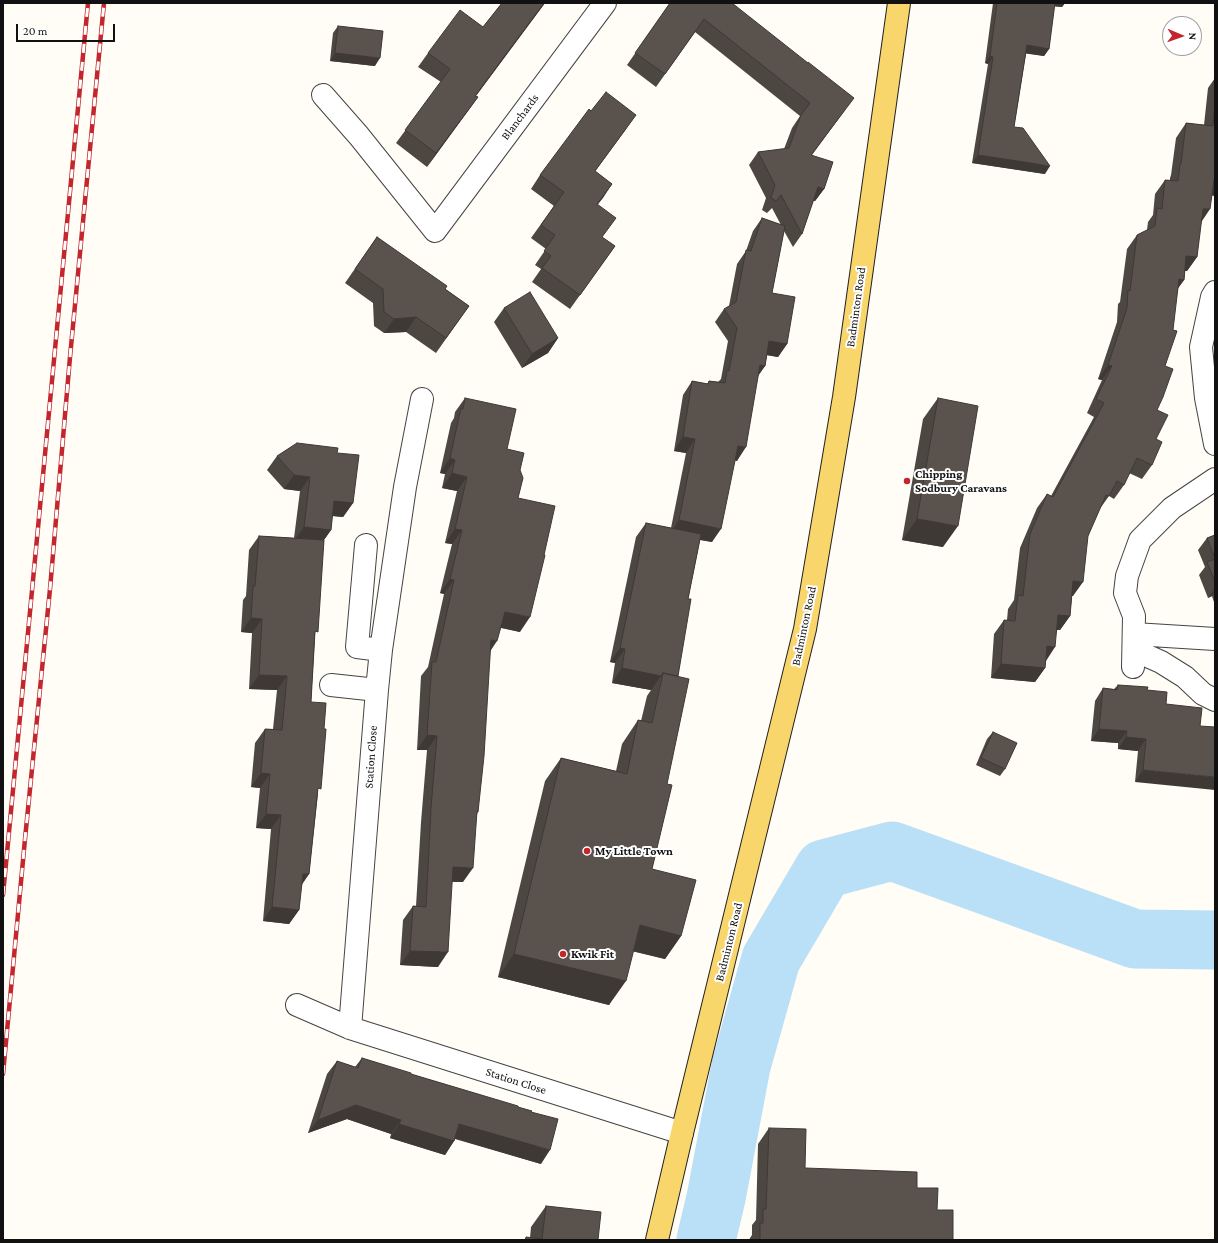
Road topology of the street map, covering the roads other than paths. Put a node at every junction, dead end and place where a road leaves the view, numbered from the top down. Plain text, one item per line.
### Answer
1 (605, 3) edge
2 (899, 3) edge
3 (323, 95) dead end
4 (1215, 292) edge
5 (422, 399) dead end
6 (1215, 444) edge
7 (1215, 479) edge
8 (366, 545) dead end
9 (1215, 639) edge
10 (381, 650) junction
11 (1134, 650) junction
12 (331, 685) dead end
13 (376, 690) junction
14 (1215, 700) edge
15 (297, 1005) dead end
16 (350, 1028) junction
17 (682, 1133) junction
18 (657, 1240) edge

1 - 3 street, Blanchards
2 - 17 main road, Badminton Road
4 - 6 street
5 - 10 street, Station Close
7 - 11 street
8 - 10 street
9 - 11 street
10 - 13 street, Station Close
11 - 14 street
12 - 13 street
13 - 16 street, Station Close
15 - 16 street, Station Close
16 - 17 street, Station Close
17 - 18 main road, Badminton Road

